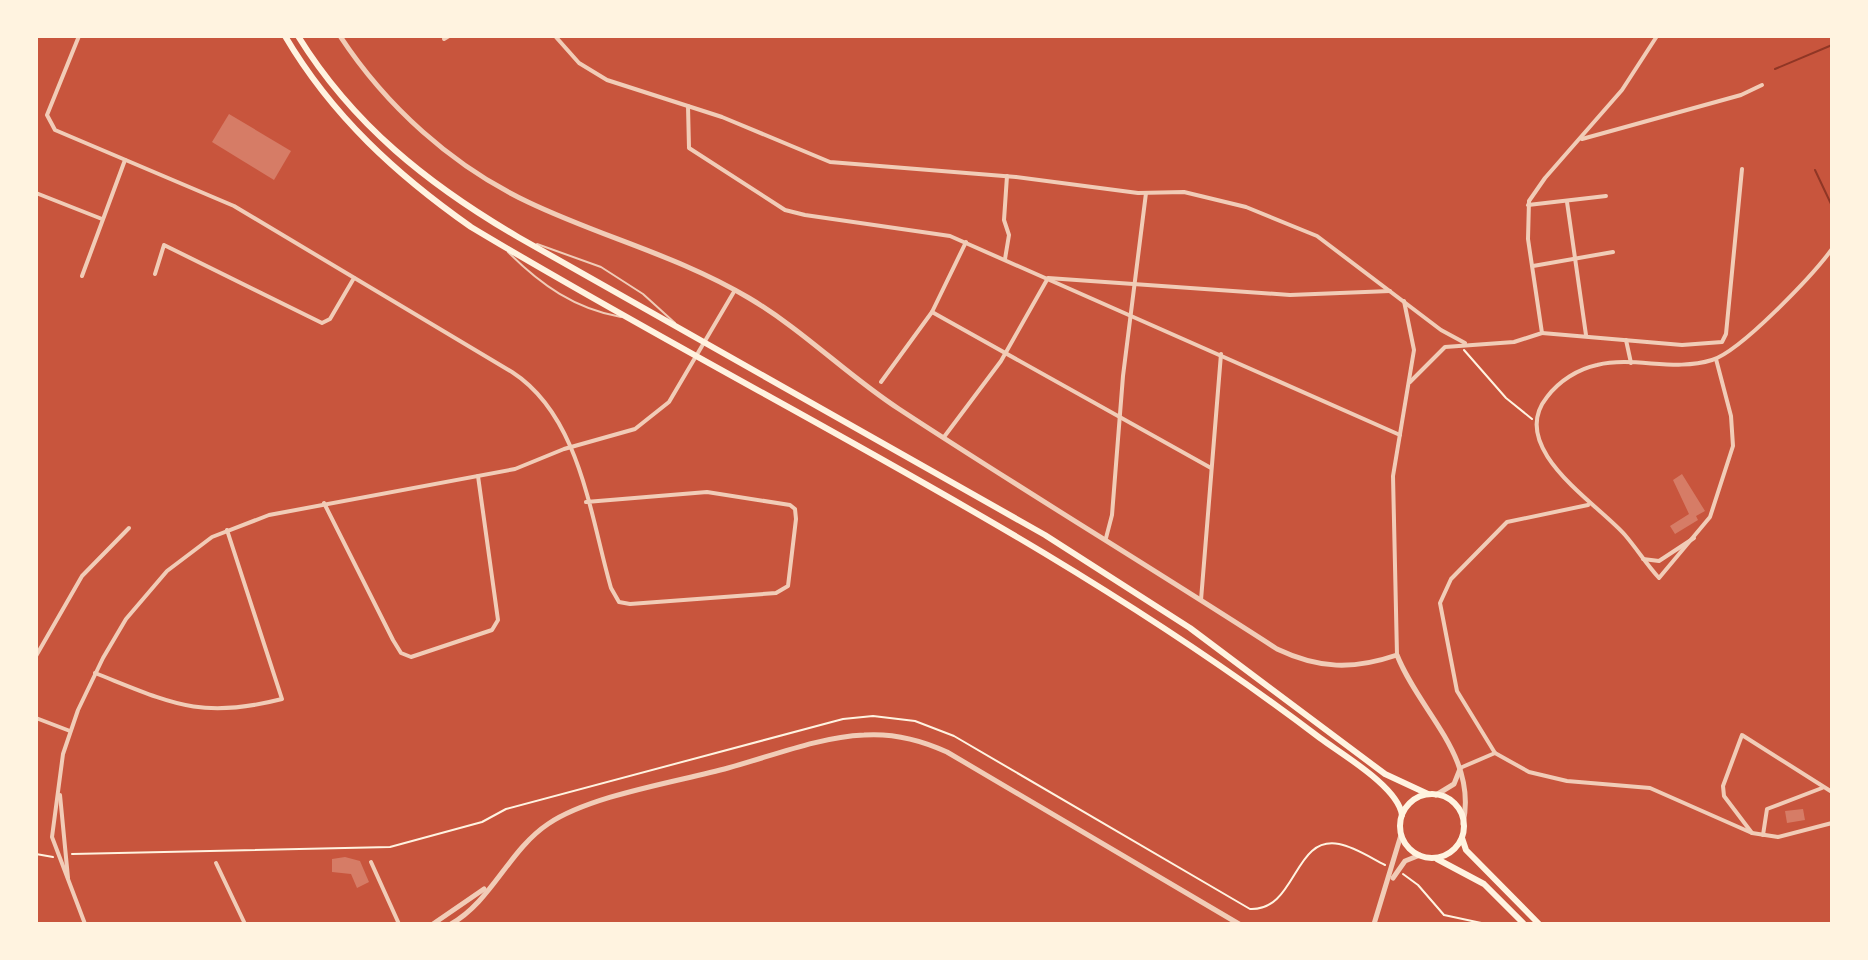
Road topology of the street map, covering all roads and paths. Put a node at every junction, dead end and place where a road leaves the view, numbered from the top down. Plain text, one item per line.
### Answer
1 (79, 36) edge
2 (285, 36) edge
3 (298, 36) edge
4 (340, 36) edge
5 (555, 36) edge
6 (1657, 36) edge
7 (1762, 85) dead end
8 (688, 106) junction
9 (1580, 140) junction
10 (125, 160) junction
11 (1742, 169) dead end
12 (1007, 176) junction
13 (36, 193) edge
14 (1146, 193) junction
15 (1606, 196) dead end
16 (1567, 202) junction
17 (1528, 205) junction
18 (102, 219) junction
19 (518, 237) junction
20 (966, 242) junction
21 (502, 246) junction
22 (1832, 249) edge
23 (1613, 252) dead end
24 (1576, 258) junction
25 (1005, 259) junction
26 (1533, 266) junction
27 (155, 274) dead end
28 (82, 276) dead end
29 (354, 278) junction
30 (1048, 278) junction
31 (1135, 285) junction
32 (735, 290) junction
33 (1392, 290) junction
34 (1403, 299) junction
35 (932, 312) junction
36 (1131, 314) junction
37 (636, 320) junction
38 (682, 329) junction
39 (1542, 333) junction
40 (1586, 335) junction
41 (1626, 340) junction
42 (1465, 343) junction
43 (1457, 344) junction
44 (1005, 353) junction
45 (1221, 354) junction
46 (1716, 359) junction
47 (1631, 363) junction
48 (881, 382) dead end
49 (1410, 382) junction
50 (1120, 418) junction
51 (1537, 422) junction
52 (1400, 435) junction
53 (944, 437) junction
54 (570, 447) junction
55 (1211, 468) junction
56 (478, 476) junction
57 (586, 502) junction
58 (324, 503) junction
59 (1588, 505) junction
60 (129, 528) dead end
61 (227, 530) junction
62 (1696, 537) junction
63 (1106, 538) junction
64 (1638, 555) junction
65 (1201, 600) junction
66 (1397, 655) junction
67 (36, 656) edge
68 (95, 673) junction
69 (36, 718) edge
70 (70, 731) junction
71 (1495, 753) junction
72 (1460, 768) junction
73 (59, 785) junction
74 (1822, 788) junction
75 (1832, 792) edge
76 (1432, 794) junction
77 (1402, 815) junction
78 (1832, 823) edge
79 (1463, 824) junction
80 (1752, 833) junction
81 (1401, 835) junction
82 (1763, 835) junction
83 (1462, 838) junction
84 (36, 854) edge
85 (65, 855) junction
86 (1420, 855) junction
87 (57, 856) junction
88 (1434, 858) junction
89 (371, 862) dead end
90 (216, 863) dead end
91 (1388, 867) dead end
92 (1402, 873) dead end
93 (491, 883) junction
94 (70, 884) junction
95 (1388, 885) junction
96 (85, 924) edge
97 (245, 924) edge
98 (399, 924) edge
99 (433, 924) edge
100 (451, 924) edge
101 (1239, 924) edge
102 (1374, 924) edge
103 (1486, 924) edge
104 (1524, 924) edge
105 (1539, 924) edge

1 - 10 street
2 - 21 highway
3 - 19 highway
4 - 32 street
5 - 8 street
6 - 9 street
7 - 9 street
8 - 12 street
8 - 20 street
9 - 17 street
10 - 18 street
10 - 29 street
11 - 41 street
12 - 14 street
12 - 25 street
13 - 18 street
14 - 31 street
14 - 33 street
15 - 16 street
16 - 17 street
16 - 24 street
17 - 26 street
18 - 28 street
19 - 38 highway
19 - 38 lane
20 - 25 street
20 - 35 street
21 - 37 highway
21 - 37 lane
22 - 46 street
23 - 24 street
24 - 26 street
24 - 40 street
25 - 30 street
26 - 39 street
27 - 29 street
29 - 54 street
30 - 31 street
30 - 36 street
30 - 44 street
31 - 33 street
31 - 36 street
32 - 53 street
32 - 54 street
33 - 34 street
34 - 42 street
34 - 49 street
35 - 44 street
35 - 48 street
36 - 45 street
36 - 50 street
37 - 77 highway
38 - 76 highway
39 - 40 street
39 - 42 street
40 - 41 street
41 - 47 street
42 - 43 street
43 - 49 street
43 - 51 path
44 - 50 street
44 - 53 street
45 - 52 street
45 - 55 street
46 - 47 street
46 - 62 street
47 - 51 street
49 - 52 street
50 - 55 street
50 - 63 street
51 - 59 street
52 - 66 street
53 - 63 street
54 - 56 street
54 - 57 street
55 - 65 street
56 - 58 street
56 - 58 street
57 - 57 street
58 - 61 street
59 - 64 street
59 - 71 street
60 - 67 street
61 - 68 street
61 - 68 street
62 - 64 street
62 - 64 street
63 - 65 street
65 - 66 street
66 - 72 street
68 - 70 street
69 - 70 street
70 - 73 street
71 - 72 street
71 - 80 street
72 - 76 street
72 - 79 street
73 - 85 street
73 - 87 street
74 - 75 street
74 - 80 street
74 - 82 street
76 - 77 highway
76 - 79 highway
77 - 81 highway
78 - 82 street
79 - 83 highway
80 - 82 street
81 - 86 highway
81 - 95 street
83 - 88 highway
83 - 105 highway
84 - 87 path
85 - 91 path
85 - 94 street
86 - 88 highway
86 - 95 street
87 - 94 street
88 - 104 highway
89 - 98 street
90 - 97 street
92 - 103 path
93 - 99 street
93 - 100 street
93 - 101 street
94 - 96 street
95 - 102 street

